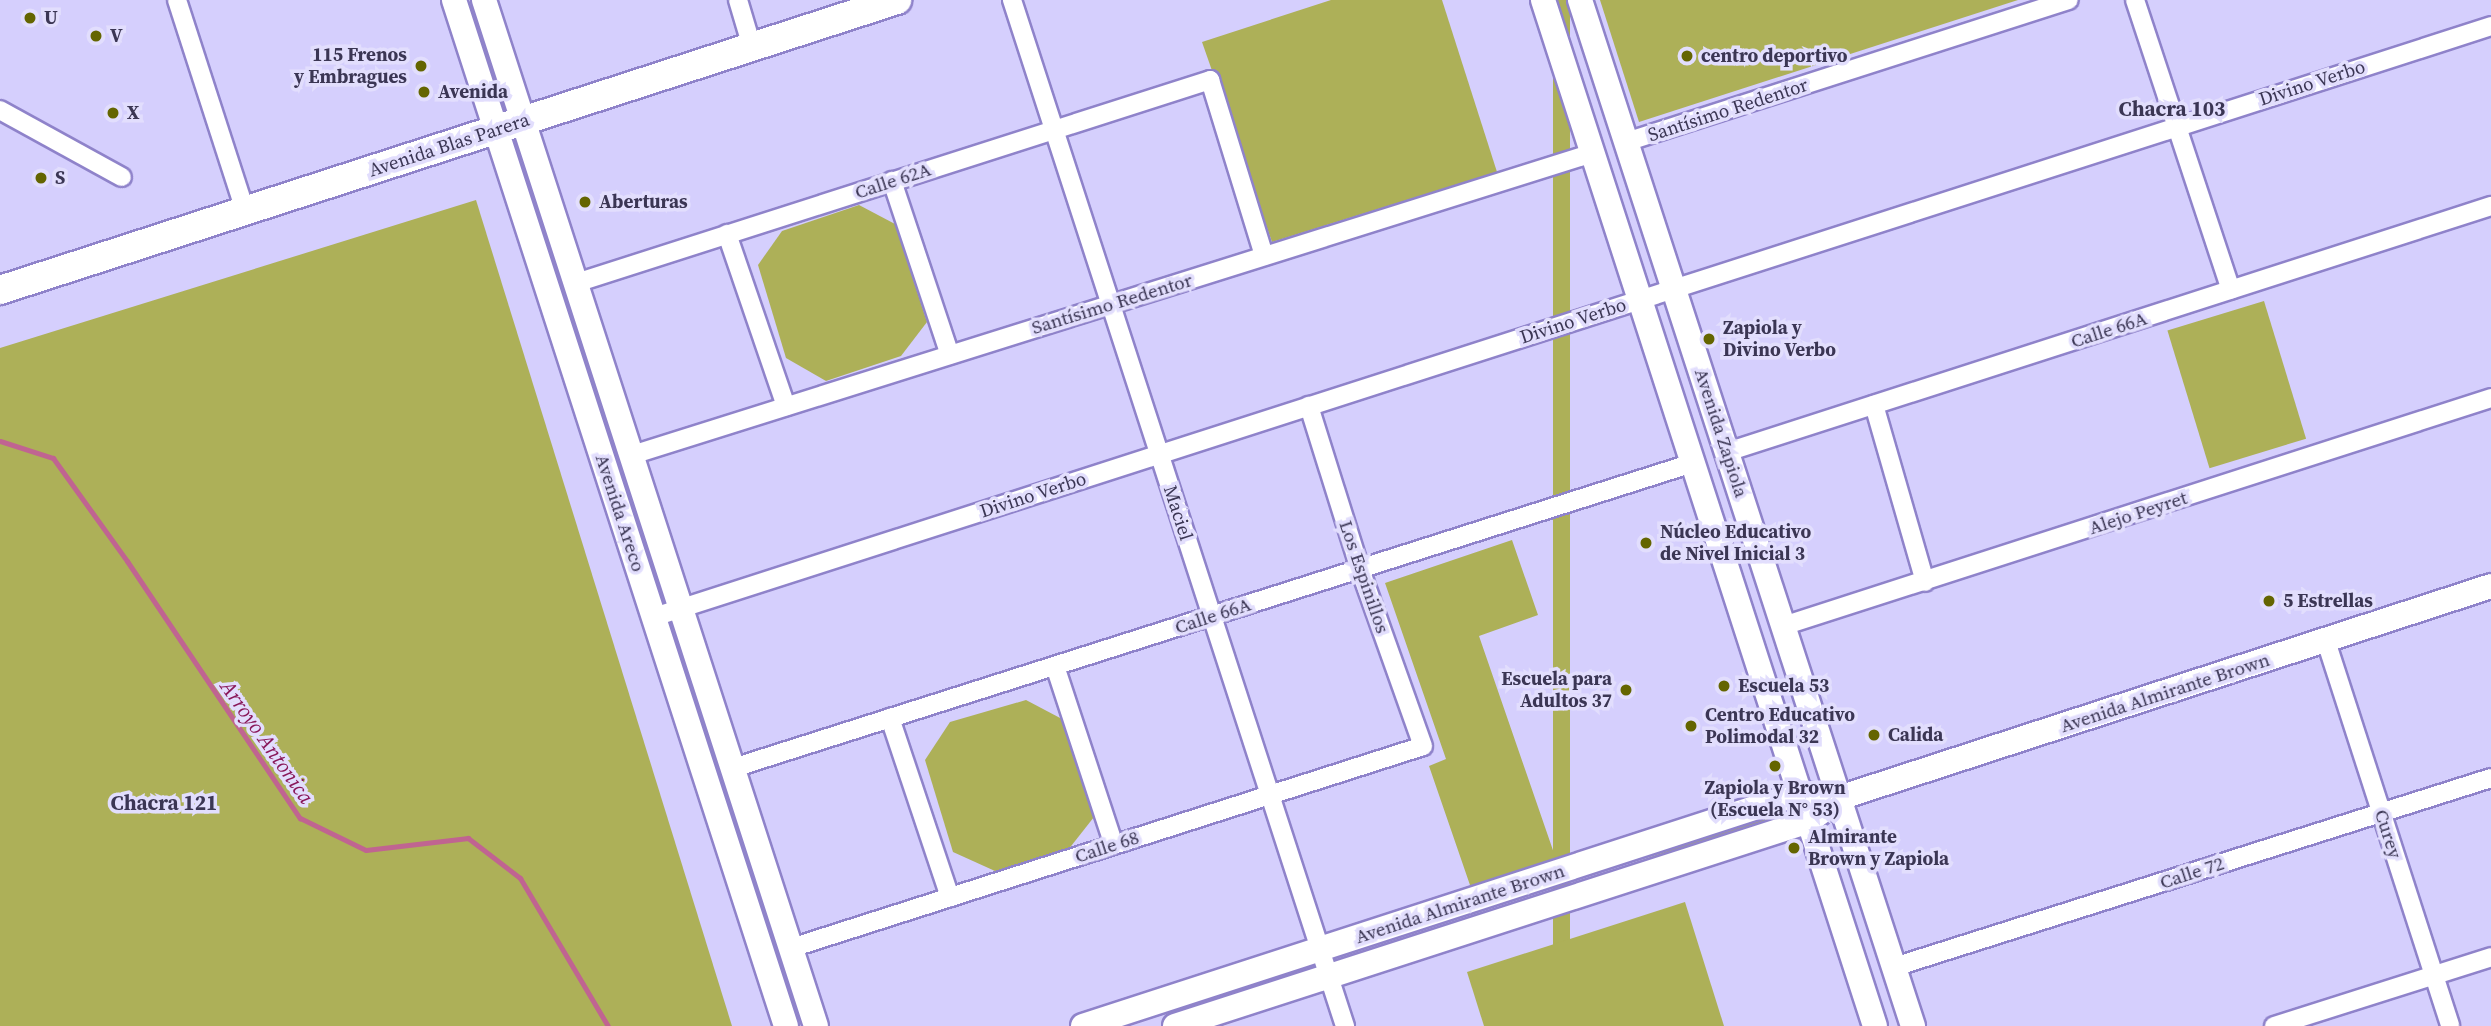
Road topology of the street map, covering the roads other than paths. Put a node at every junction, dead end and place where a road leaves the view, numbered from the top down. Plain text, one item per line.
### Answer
1 (177, 0) edge
2 (454, 0) edge
3 (484, 0) edge
4 (738, 0) edge
5 (897, 0) edge
6 (1012, 0) edge
7 (1544, 0) edge
8 (1580, 0) edge
9 (2069, 0) edge
10 (2135, 0) edge
11 (2491, 26) edge
12 (752, 47) junction
13 (0, 110) edge
14 (523, 121) junction
15 (2177, 127) junction
16 (496, 130) junction
17 (1054, 130) junction
18 (1626, 142) junction
19 (1593, 153) junction
20 (122, 177) dead end
21 (892, 181) junction
22 (2491, 206) edge
23 (245, 211) junction
24 (727, 234) junction
25 (1264, 256) junction
26 (576, 283) junction
27 (1674, 289) junction
28 (0, 290) edge
29 (2231, 290) junction
30 (1640, 300) junction
31 (1111, 305) junction
32 (950, 355) junction
33 (2491, 398) edge
34 (1874, 405) junction
35 (786, 406) junction
36 (1308, 406) junction
37 (1727, 452) junction
38 (1159, 454) junction
39 (632, 455) junction
40 (1693, 463) junction
41 (1360, 569) junction
42 (1925, 582) junction
43 (2491, 586) edge
44 (681, 608) junction
45 (654, 617) junction
46 (1212, 617) junction
47 (1783, 626) junction
48 (2326, 641) junction
49 (1055, 666) junction
50 (890, 719) junction
51 (1423, 746) joint
52 (733, 768) junction
53 (2491, 778) edge
54 (1800, 793) junction
55 (1270, 796) junction
56 (1839, 798) junction
57 (2381, 813) junction
58 (1809, 821) junction
59 (1114, 845) junction
60 (950, 897) junction
61 (791, 948) junction
62 (1320, 950) junction
63 (2491, 957) edge
64 (1894, 967) junction
65 (2434, 976) junction
66 (1329, 977) junction
67 (786, 1026) edge
68 (816, 1026) edge
69 (1083, 1026) edge
70 (1175, 1026) edge
71 (1345, 1026) edge
72 (1875, 1026) edge
73 (1913, 1026) edge
74 (2274, 1026) edge
75 (2450, 1026) edge

1 - 23 street
2 - 16 main road, Avenida Areco
3 - 14 main road, Avenida Areco
4 - 12 street
5 - 12 main road, Avenida Blas Parera
6 - 17 street, Maciel
7 - 19 main road, Avenida Zapiola
8 - 18 main road, Avenida Zapiola
9 - 18 street, Santísimo Redentor
10 - 15 street
11 - 15 street, Divino Verbo
12 - 14 main road, Avenida Blas Parera
13 - 20 street
14 - 16 main road, Avenida Blas Parera
14 - 26 main road, Avenida Areco
15 - 27 street, Divino Verbo
15 - 29 street
16 - 23 main road, Avenida Blas Parera
16 - 45 main road, Avenida Areco
17 - 21 street, Calle 62A
17 - 25 street, Calle 62A
17 - 31 street, Maciel
18 - 27 main road, Avenida Zapiola
19 - 25 street, Santísimo Redentor
19 - 30 main road, Avenida Zapiola
21 - 24 street, Calle 62A
21 - 32 street
22 - 29 street, Calle 66A
23 - 28 main road, Avenida Blas Parera
24 - 26 street, Calle 62A
24 - 35 street
25 - 31 street, Santísimo Redentor
26 - 39 main road, Avenida Areco
27 - 30 street, Divino Verbo
27 - 37 main road, Avenida Zapiola
29 - 34 street, Calle 66A
30 - 36 street, Divino Verbo
30 - 40 main road, Avenida Zapiola
31 - 32 street, Santísimo Redentor
31 - 38 street, Maciel
32 - 35 street, Santísimo Redentor
33 - 42 street, Alejo Peyret
34 - 37 street, Calle 66A
34 - 42 street
35 - 39 street, Santísimo Redentor
36 - 38 street, Divino Verbo
36 - 41 street, Los Espinillos
37 - 47 main road, Avenida Zapiola
38 - 44 street, Divino Verbo
38 - 46 street, Maciel
39 - 44 main road, Avenida Areco
40 - 41 street, Calle 66A
40 - 54 main road, Avenida Zapiola
41 - 46 street, Calle 66A
41 - 51 street, Los Espinillos
42 - 47 street, Alejo Peyret
43 - 48 main road, Avenida Almirante Brown
44 - 45 street, Divino Verbo
44 - 52 main road, Avenida Areco
45 - 67 main road, Avenida Areco
46 - 49 street, Calle 66A
46 - 55 street, Maciel
47 - 56 main road, Avenida Zapiola
48 - 56 main road, Avenida Almirante Brown
48 - 57 street, Curey
49 - 50 street, Calle 66A
49 - 59 street
50 - 52 street, Calle 66A
50 - 60 street
51 - 55 street, Calle 68
52 - 61 main road, Avenida Areco
53 - 57 street, Calle 72
54 - 56 main road, Avenida Almirante Brown
54 - 58 main road, Avenida Zapiola
54 - 62 main road, Avenida Almirante Brown
55 - 59 street, Calle 68
55 - 62 street, Maciel
56 - 58 main road, Avenida Almirante Brown
56 - 64 main road, Avenida Zapiola
57 - 64 street, Calle 72
57 - 65 street, Curey
58 - 66 main road, Avenida Almirante Brown
58 - 72 main road, Avenida Zapiola
59 - 60 street, Calle 68
60 - 61 street, Calle 68
61 - 68 main road, Avenida Areco
62 - 66 street, Maciel
62 - 69 main road, Avenida Almirante Brown
63 - 65 street
64 - 73 main road, Avenida Zapiola
65 - 74 street
65 - 75 street, Curey
66 - 70 main road, Avenida Almirante Brown
66 - 71 street, Maciel

